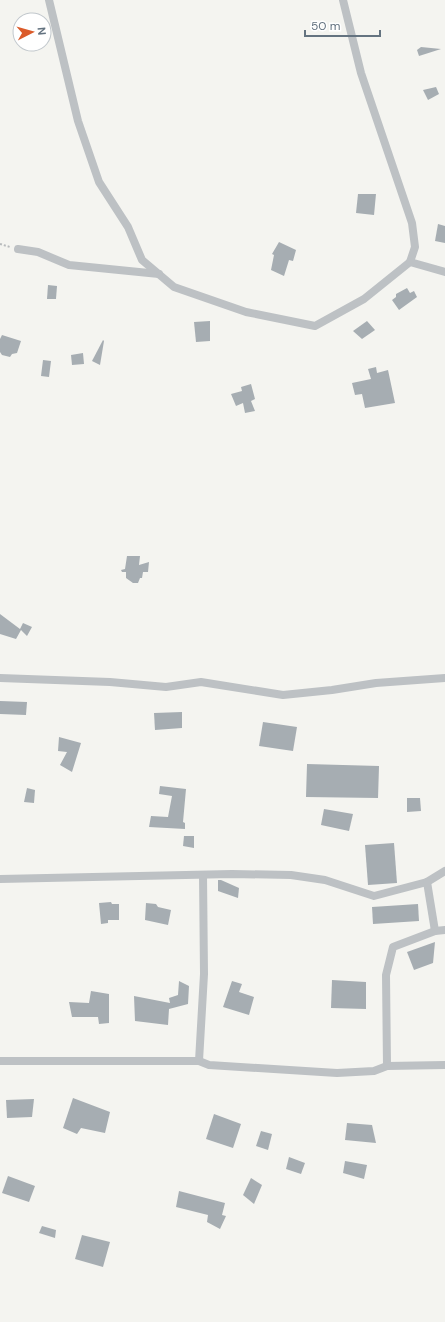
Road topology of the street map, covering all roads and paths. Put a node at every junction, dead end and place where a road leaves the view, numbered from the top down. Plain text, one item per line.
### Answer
1 (49, 0) edge
2 (343, 0) edge
3 (18, 249) dead end
4 (410, 262) junction
5 (445, 272) edge
6 (159, 274) junction
7 (0, 678) edge
8 (445, 678) edge
9 (445, 871) edge
10 (203, 875) junction
11 (0, 879) edge
12 (427, 882) junction
13 (445, 930) edge
14 (435, 931) junction
15 (0, 1061) edge
16 (199, 1061) junction
17 (445, 1065) edge
18 (387, 1066) junction

1 - 6 street
2 - 4 street
3 - 6 street
4 - 5 street
4 - 6 street
7 - 8 street
9 - 12 street
10 - 11 street
10 - 12 street
10 - 16 street
12 - 14 street
13 - 14 street
14 - 18 street
15 - 16 street
16 - 18 street
17 - 18 street

